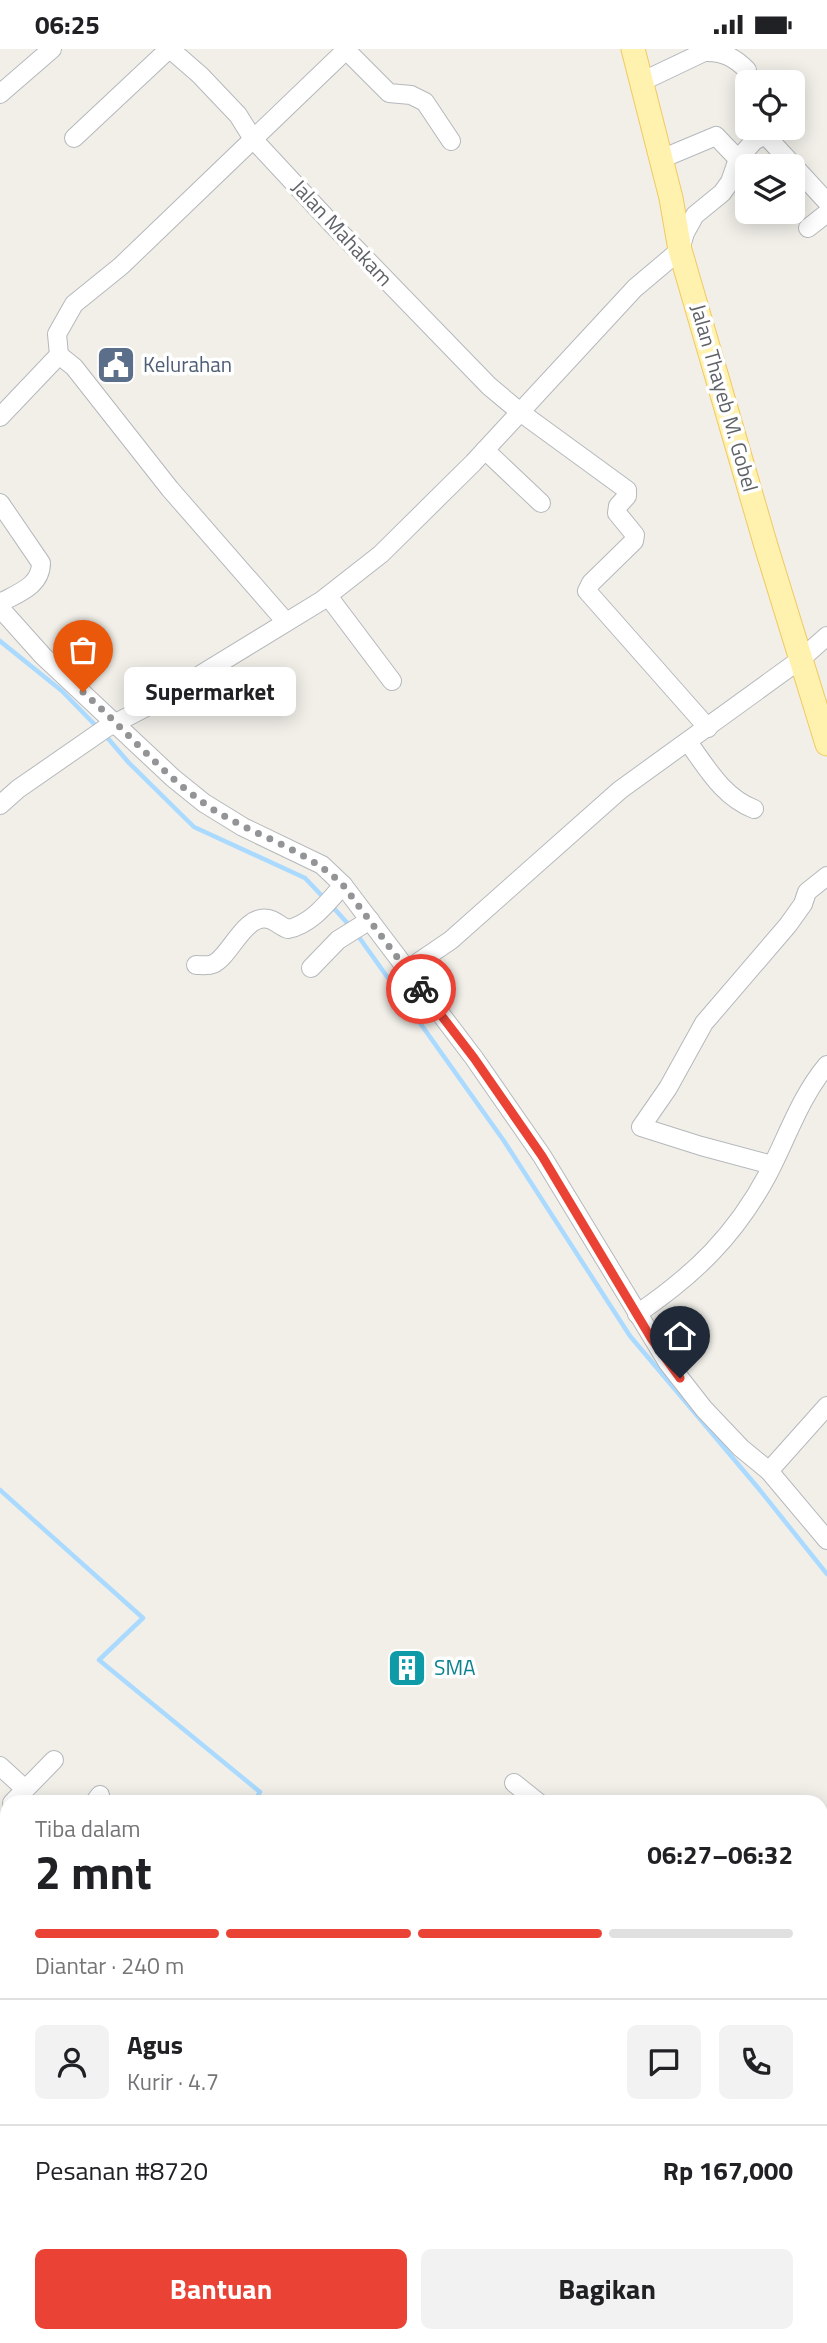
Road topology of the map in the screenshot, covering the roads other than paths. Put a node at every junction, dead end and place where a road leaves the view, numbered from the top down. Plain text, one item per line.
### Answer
1 (52, 49) edge
2 (170, 49) edge
3 (347, 49) edge
4 (633, 49) edge
5 (747, 70) dead end
6 (641, 82) junction
7 (0, 94) edge
8 (74, 138) dead end
9 (253, 139) junction
10 (451, 141) dead end
11 (742, 154) edge
12 (782, 154) edge
13 (735, 157) edge
14 (661, 159) junction
15 (735, 166) edge
16 (805, 179) edge
17 (827, 202) edge
18 (827, 213) edge
19 (808, 228) dead end
20 (680, 250) junction
21 (59, 355) junction
22 (520, 412) junction
23 (0, 417) edge
24 (485, 450) junction
25 (0, 503) edge
26 (541, 503) dead end
27 (328, 596) junction
28 (0, 605) edge
29 (286, 622) junction
30 (827, 636) edge
31 (801, 659) junction
32 (392, 681) dead end
33 (708, 727) junction
34 (105, 729) junction
35 (688, 742) junction
36 (827, 744) edge
37 (0, 805) edge
38 (754, 809) dead end
39 (827, 876) edge
40 (343, 885) junction
41 (360, 926) junction
42 (196, 965) dead end
43 (311, 968) dead end
44 (407, 970) junction
45 (827, 1065) edge
46 (772, 1165) junction
47 (637, 1314) junction
48 (827, 1406) edge
49 (769, 1471) junction
50 (827, 1540) edge
51 (54, 1760) dead end
52 (0, 1766) edge
53 (514, 1783) dead end
54 (25, 1789) junction
55 (19, 1795) edge
56 (529, 1795) edge

1 - 7 street
2 - 8 street
2 - 9 street, Jalan Mahakam
3 - 9 street
3 - 10 street
4 - 6 main road, Jalan Thayeb M. Gobel
5 - 6 street
6 - 14 main road, Jalan Thayeb M. Gobel
9 - 21 street
9 - 22 street, Jalan Mahakam
11 - 12 street
13 - 14 street
14 - 20 main road, Jalan Thayeb M. Gobel
15 - 20 street
16 - 17 street
18 - 19 street
20 - 22 street
20 - 31 main road, Jalan Thayeb M. Gobel
21 - 23 street
21 - 29 street
22 - 24 street
22 - 33 street, Jalan Mahakam
24 - 26 street
24 - 27 street
25 - 28 street
27 - 29 street
27 - 32 street
28 - 34 street
29 - 34 street
30 - 31 street
31 - 33 street
31 - 36 main road, Jalan Thayeb M. Gobel
33 - 35 street
34 - 37 street
34 - 40 street
35 - 38 street
35 - 44 street
39 - 46 street
40 - 41 street
40 - 42 street
41 - 43 street
41 - 44 street
44 - 47 street
45 - 46 street
46 - 47 street
47 - 49 street
48 - 49 street
49 - 50 street
51 - 54 street
52 - 54 street
53 - 56 street
54 - 55 street

